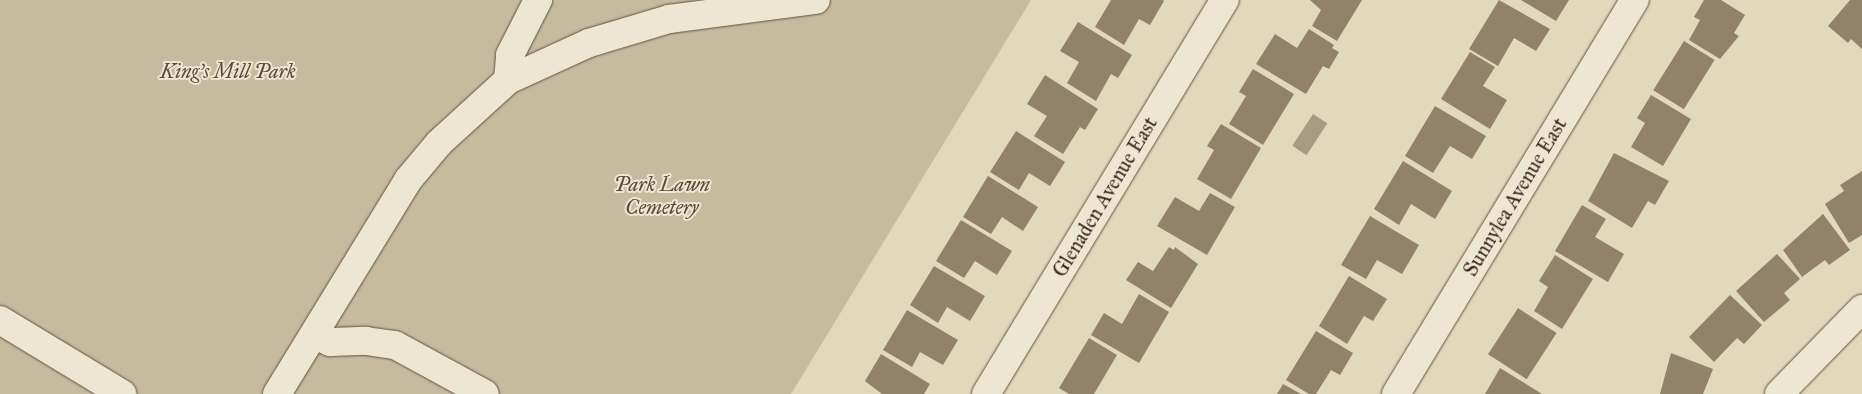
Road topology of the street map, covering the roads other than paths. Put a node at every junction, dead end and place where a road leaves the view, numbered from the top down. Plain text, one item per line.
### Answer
1 (538, 0) edge
2 (816, 0) edge
3 (1225, 0) edge
4 (1635, 0) edge
5 (508, 80) junction
6 (1862, 309) edge
7 (0, 320) edge
8 (315, 335) junction
9 (122, 394) edge
10 (277, 394) edge
11 (485, 394) edge
12 (986, 394) edge
13 (1396, 394) edge
14 (1779, 394) edge

1 - 5 street
2 - 5 street
3 - 12 street, Glenaden Avenue East
4 - 13 street, Sunnylea Avenue East
5 - 8 street
6 - 14 street
7 - 9 street
8 - 10 street
8 - 11 street

